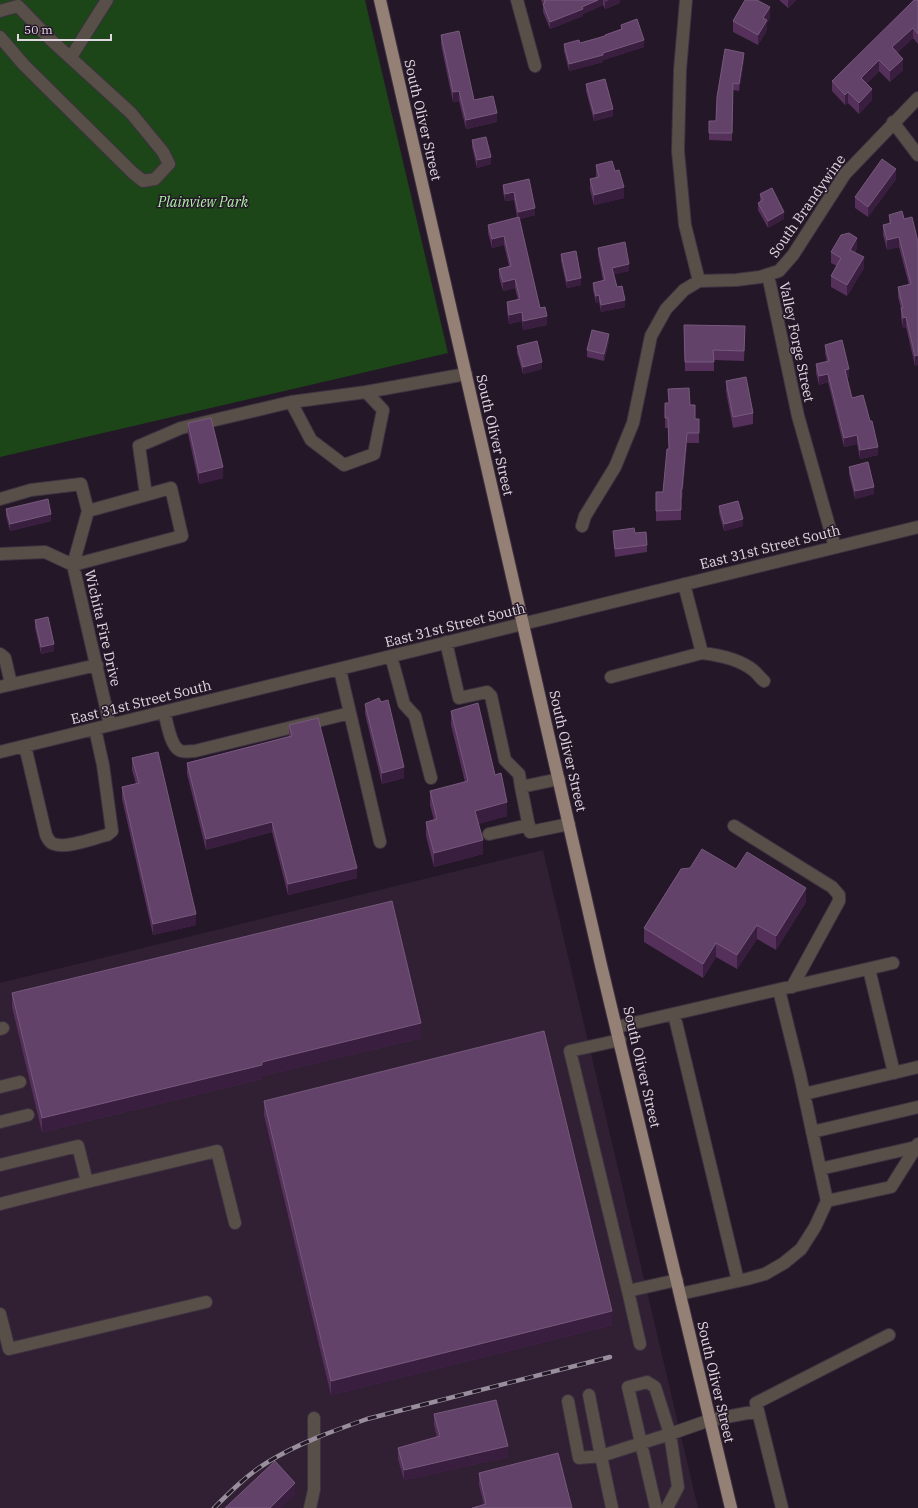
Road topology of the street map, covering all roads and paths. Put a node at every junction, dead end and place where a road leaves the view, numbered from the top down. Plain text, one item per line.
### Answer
1 (106, 0) edge
2 (380, 0) edge
3 (517, 0) edge
4 (686, 0) edge
5 (0, 11) edge
6 (0, 37) edge
7 (71, 57) junction
8 (535, 66) dead end
9 (918, 98) edge
10 (893, 122) junction
11 (918, 155) edge
12 (768, 275) junction
13 (699, 281) junction
14 (466, 374) junction
15 (366, 392) junction
16 (291, 402) junction
17 (146, 495) junction
18 (0, 499) edge
19 (88, 511) junction
20 (582, 526) dead end
21 (918, 527) edge
22 (835, 547) junction
23 (0, 554) edge
24 (73, 565) junction
25 (684, 584) junction
26 (523, 623) junction
27 (446, 642) junction
28 (702, 653) junction
29 (0, 654) edge
30 (391, 656) junction
31 (96, 665) junction
32 (340, 670) junction
33 (611, 677) dead end
34 (764, 681) dead end
35 (6, 686) edge
36 (164, 712) junction
37 (350, 713) junction
38 (110, 725) junction
39 (95, 729) junction
40 (24, 746) junction
41 (0, 752) edge
42 (431, 778) dead end
43 (559, 779) junction
44 (521, 787) junction
45 (569, 824) junction
46 (529, 825) junction
47 (734, 826) dead end
48 (489, 834) dead end
49 (380, 842) dead end
50 (893, 963) dead end
51 (869, 969) junction
52 (792, 987) junction
53 (779, 990) junction
54 (674, 1014) junction
55 (617, 1027) junction
56 (620, 1040) junction
57 (918, 1068) edge
58 (894, 1073) junction
59 (20, 1082) dead end
60 (0, 1087) edge
61 (804, 1094) junction
62 (918, 1107) edge
63 (28, 1115) dead end
64 (0, 1122) edge
65 (812, 1132) junction
66 (917, 1145) edge
67 (0, 1165) edge
68 (820, 1169) junction
69 (87, 1182) junction
70 (827, 1201) junction
71 (0, 1204) edge
72 (236, 1223) dead end
73 (677, 1280) junction
74 (738, 1281) junction
75 (628, 1290) junction
76 (680, 1294) junction
77 (206, 1302) dead end
78 (0, 1314) edge
79 (889, 1335) dead end
80 (640, 1344) dead end
81 (589, 1395) dead end
82 (568, 1401) dead end
83 (758, 1411) junction
84 (314, 1418) dead end
85 (710, 1420) junction
86 (670, 1434) junction
87 (641, 1444) junction
88 (601, 1456) junction
89 (310, 1508) edge
90 (612, 1508) edge
91 (656, 1508) edge
92 (667, 1508) edge
93 (731, 1508) edge
94 (782, 1508) edge

1 - 7 street
2 - 14 main road, South Oliver Street
3 - 8 street
4 - 13 street
5 - 7 street
6 - 7 street
9 - 10 street, South Brandywine
10 - 11 street
10 - 12 street, South Brandywine
12 - 13 street, Valley Forge Street
12 - 22 street, Valley Forge Street
13 - 20 street
14 - 15 street
14 - 26 main road, South Oliver Street
15 - 16 street
15 - 16 street
16 - 17 street
17 - 19 street
17 - 24 street
18 - 19 street
19 - 24 street
21 - 22 street, East 31st Street South
22 - 25 street, East 31st Street South
23 - 24 street, Wichita Fire Drive
24 - 31 street, Wichita Fire Drive
25 - 26 street, East 31st Street South
25 - 28 street
26 - 27 street, East 31st Street South
26 - 43 main road, South Oliver Street
27 - 30 street, East 31st Street South
27 - 44 street
28 - 33 street
28 - 34 street
29 - 35 street
30 - 32 street, East 31st Street South
30 - 42 street
31 - 35 street
31 - 38 street, Wichita Fire Drive
32 - 36 street, East 31st Street South
32 - 37 street
36 - 37 street
36 - 38 street, East 31st Street South
37 - 49 street
38 - 39 street, East 31st Street South
39 - 40 street, East 31st Street South
39 - 40 street
40 - 41 street, East 31st Street South
43 - 44 street
43 - 45 main road, South Oliver Street
44 - 46 street
45 - 46 street
45 - 55 main road, South Oliver Street
46 - 48 street
47 - 52 street
50 - 51 street
51 - 52 street
51 - 58 street
52 - 53 street
53 - 54 street
53 - 61 street
54 - 55 street
54 - 74 street
55 - 56 main road, South Oliver Street
56 - 73 main road, South Oliver Street
56 - 75 street
57 - 58 street
58 - 61 street
59 - 60 street
61 - 65 street
62 - 65 street
63 - 64 street
65 - 68 street
66 - 68 street
66 - 70 street
67 - 69 street
68 - 70 street
69 - 71 street
69 - 72 street
70 - 74 street
73 - 75 street
73 - 76 main road, South Oliver Street
74 - 76 street
75 - 80 street
76 - 85 main road, South Oliver Street
77 - 78 street
79 - 83 street
81 - 88 street
82 - 88 street
83 - 85 street
83 - 94 street
84 - 89 street
85 - 86 street
85 - 93 main road, South Oliver Street
86 - 87 street
86 - 87 street
86 - 92 street
87 - 88 street
87 - 91 street
88 - 90 street

